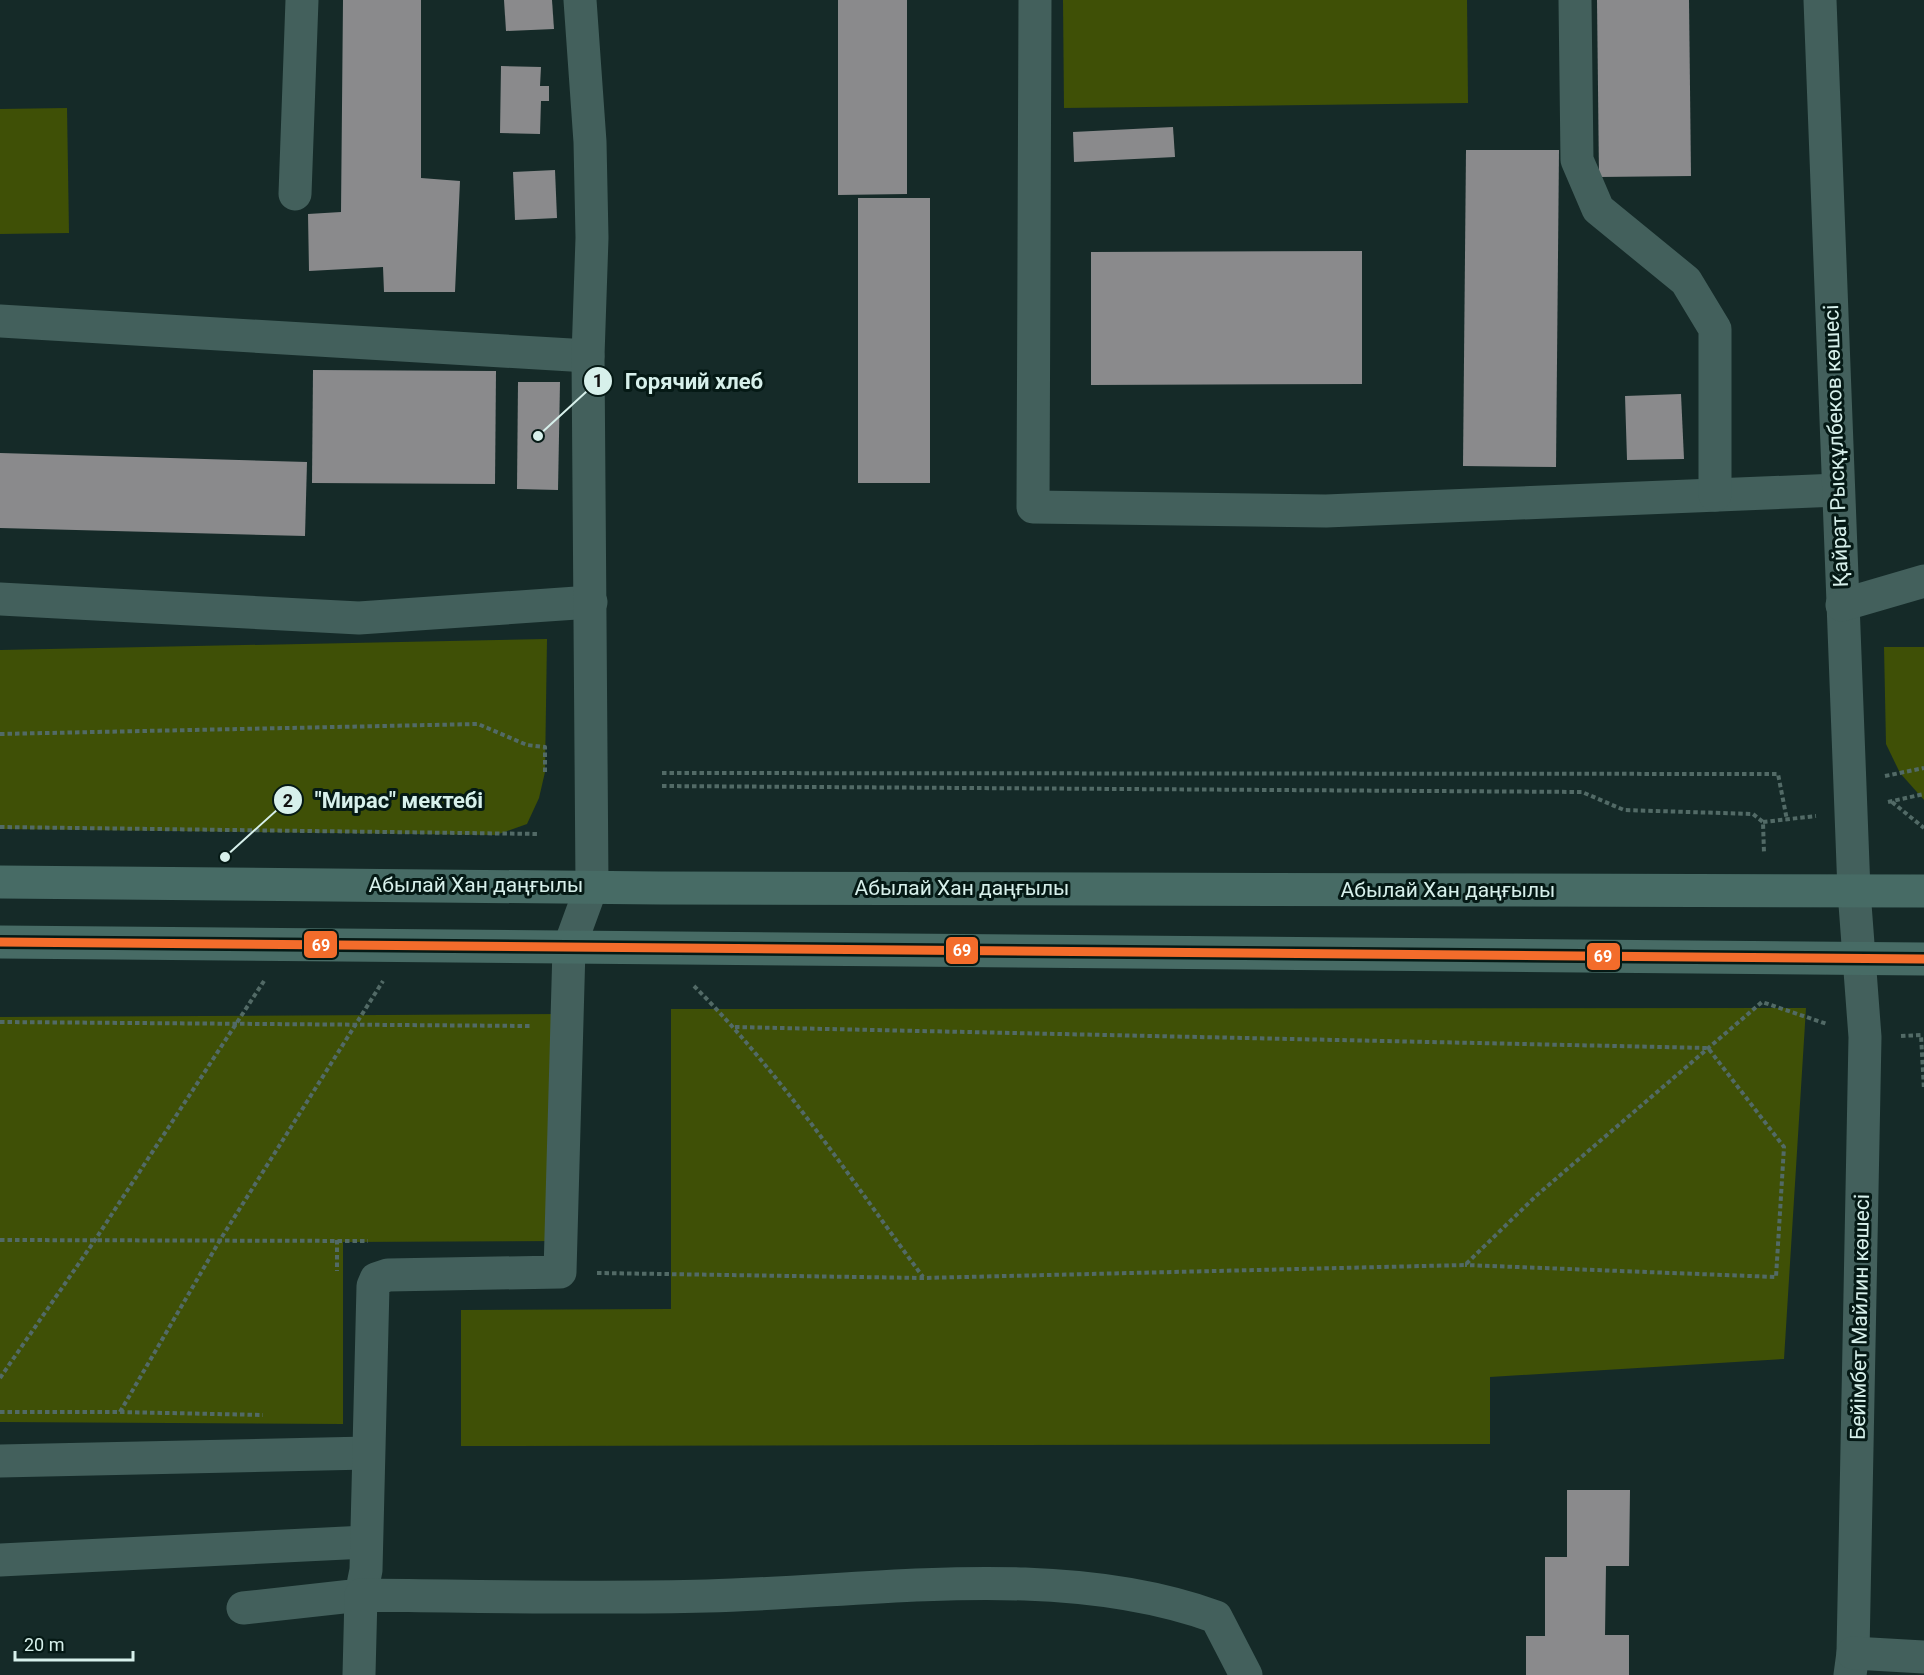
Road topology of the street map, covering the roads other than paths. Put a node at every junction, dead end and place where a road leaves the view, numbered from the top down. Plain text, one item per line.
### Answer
1 (302, 0) edge
2 (580, 0) edge
3 (1035, 0) edge
4 (1575, 0) edge
5 (1820, 0) edge
6 (296, 194) dead end
7 (0, 321) edge
8 (588, 356) junction
9 (1838, 490) junction
10 (1715, 495) junction
11 (1924, 581) edge
12 (0, 599) edge
13 (591, 602) junction
14 (1842, 605) junction
15 (0, 882) edge
16 (592, 885) junction
17 (1854, 891) junction
18 (1924, 891) edge
19 (0, 942) edge
20 (569, 948) junction
21 (1858, 959) junction
22 (1924, 959) edge
23 (369, 1453) junction
24 (0, 1461) edge
25 (366, 1542) junction
26 (0, 1560) edge
27 (361, 1595) junction
28 (243, 1608) dead end
29 (1924, 1657) edge
30 (1852, 1664) edge
31 (359, 1675) edge
32 (1246, 1675) edge

1 - 6 street
2 - 8 street
3 - 10 street
4 - 10 street
5 - 9 street, Қайрат Рысқұлбеков көшесі
7 - 8 street
8 - 13 street
9 - 10 street
9 - 14 street, Қайрат Рысқұлбеков көшесі
11 - 14 street
12 - 13 street
13 - 16 street
14 - 17 street, Қайрат Рысқұлбеков көшесі
15 - 16 main road, Абылай Хан даңғылы
16 - 17 main road, Абылай Хан даңғылы
16 - 20 street
17 - 18 main road, Абылай Хан даңғылы
17 - 21 street, Қайрат Рысқұлбеков көшесі
19 - 20 main road
20 - 21 main road
20 - 23 street
21 - 22 main road
21 - 30 street, Бейімбет Майлин көшесі
23 - 24 street
23 - 25 street
25 - 26 street
25 - 27 street
27 - 28 street
27 - 31 street
27 - 32 street
29 - 30 street

